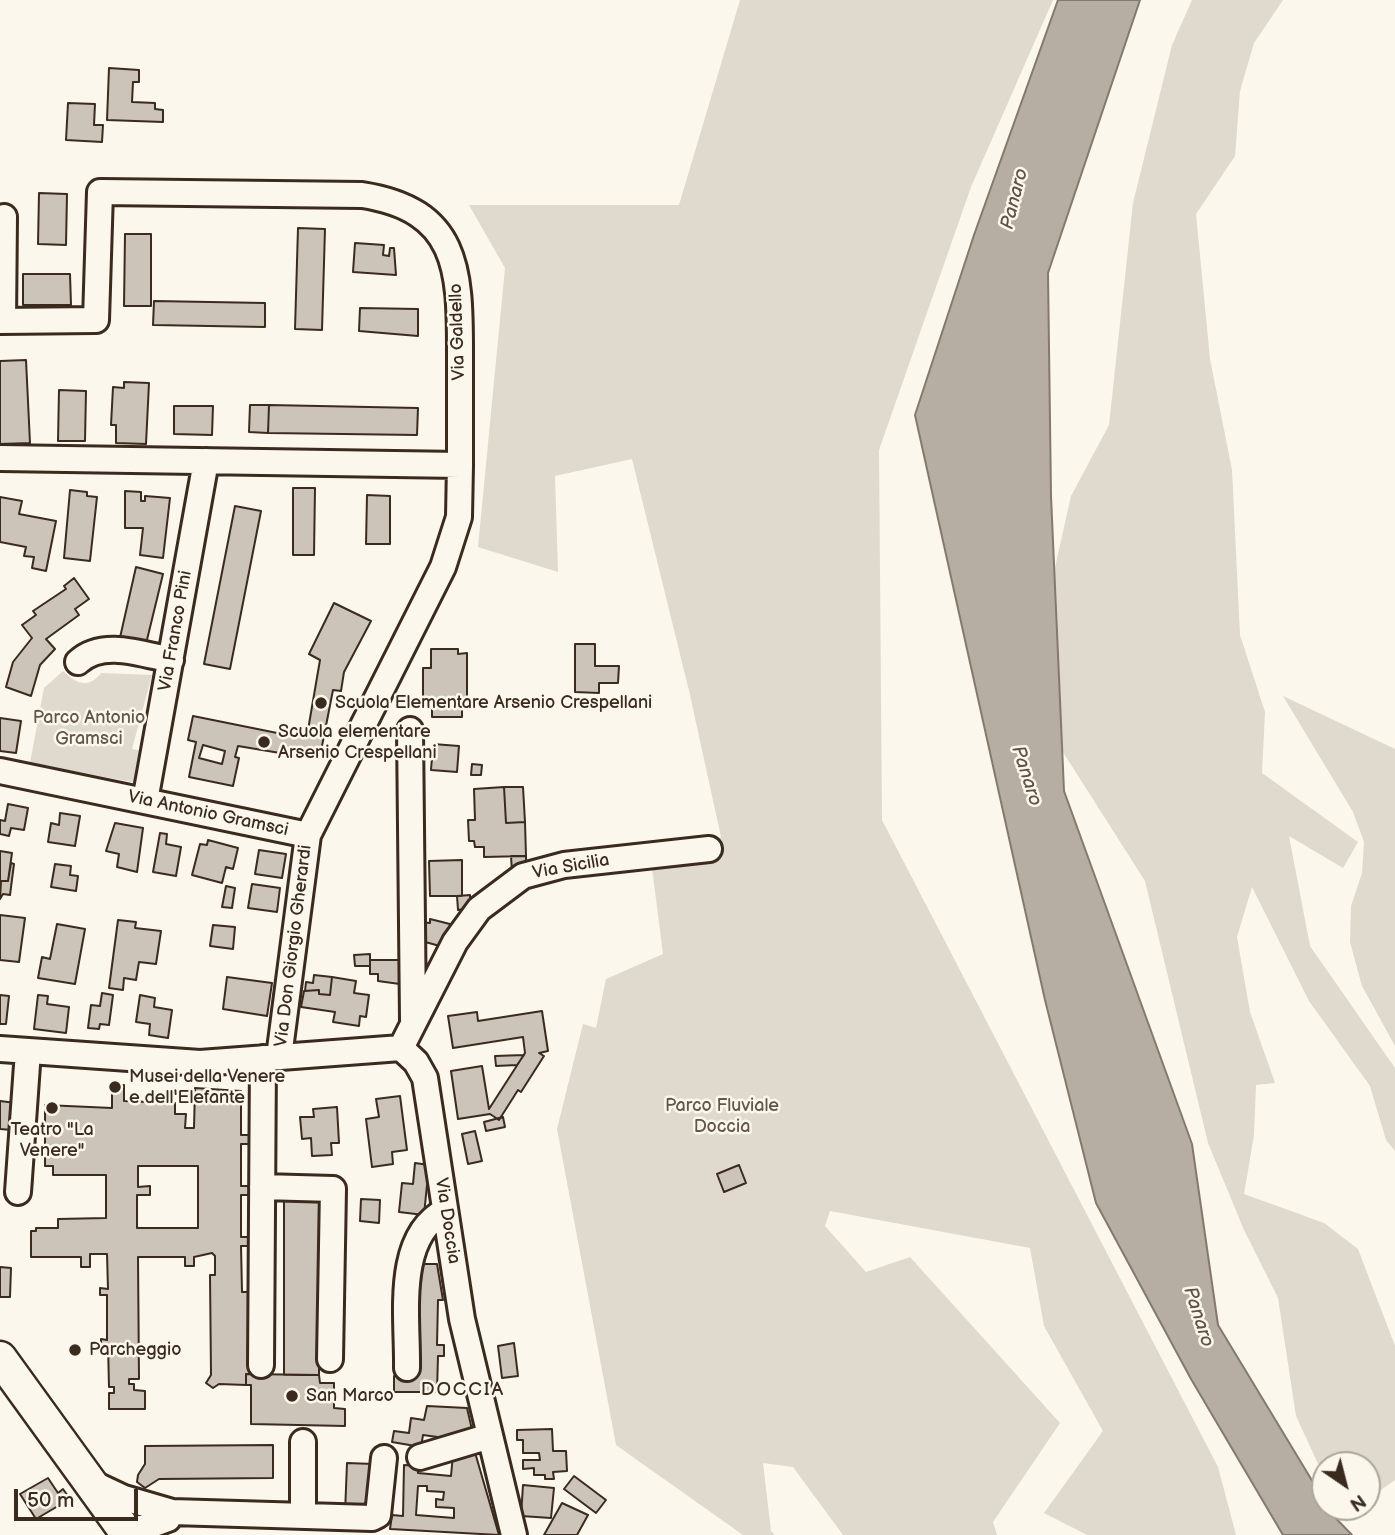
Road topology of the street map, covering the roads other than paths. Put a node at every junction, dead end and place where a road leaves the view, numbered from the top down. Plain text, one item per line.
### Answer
1 (4, 217) dead end
2 (2, 321) edge
3 (0, 458) edge
4 (206, 461) junction
5 (460, 465) junction
6 (170, 660) junction
7 (78, 662) dead end
8 (410, 730) dead end
9 (0, 771) edge
10 (145, 801) junction
11 (308, 835) junction
12 (709, 849) dead end
13 (407, 1038) junction
14 (0, 1049) edge
15 (28, 1051) junction
16 (271, 1058) junction
17 (262, 1187) junction
18 (18, 1192) dead end
19 (445, 1211) junction
20 (0, 1358) edge
21 (330, 1359) dead end
22 (261, 1364) dead end
23 (407, 1368) dead end
24 (490, 1436) junction
25 (303, 1442) dead end
26 (420, 1457) dead end
27 (384, 1458) dead end
28 (89, 1481) junction
29 (303, 1514) junction
30 (164, 1518) edge
31 (125, 1532) edge
32 (514, 1535) edge

1 - 2 street
2 - 5 street, Via Galdello
3 - 4 street
4 - 5 street
4 - 6 street, Via Franco Pini
5 - 11 street, Via Antonio Gramsci
6 - 7 street
6 - 10 street, Via Franco Pini
8 - 13 street
9 - 10 street, Via Antonio Gramsci
10 - 11 street, Via Antonio Gramsci
11 - 16 street, Via Don Giorgio Gherardi
12 - 13 street, Via Sicilia
13 - 16 street
13 - 19 street, Via Doccia
14 - 15 street
15 - 16 street
15 - 18 street
16 - 17 street
17 - 21 street
17 - 22 street
19 - 23 street
19 - 24 street, Via Doccia
20 - 28 main road
24 - 26 street
24 - 32 street, Via Doccia
25 - 29 street
27 - 29 street
28 - 30 street
28 - 31 main road
29 - 30 street
30 - 31 street

